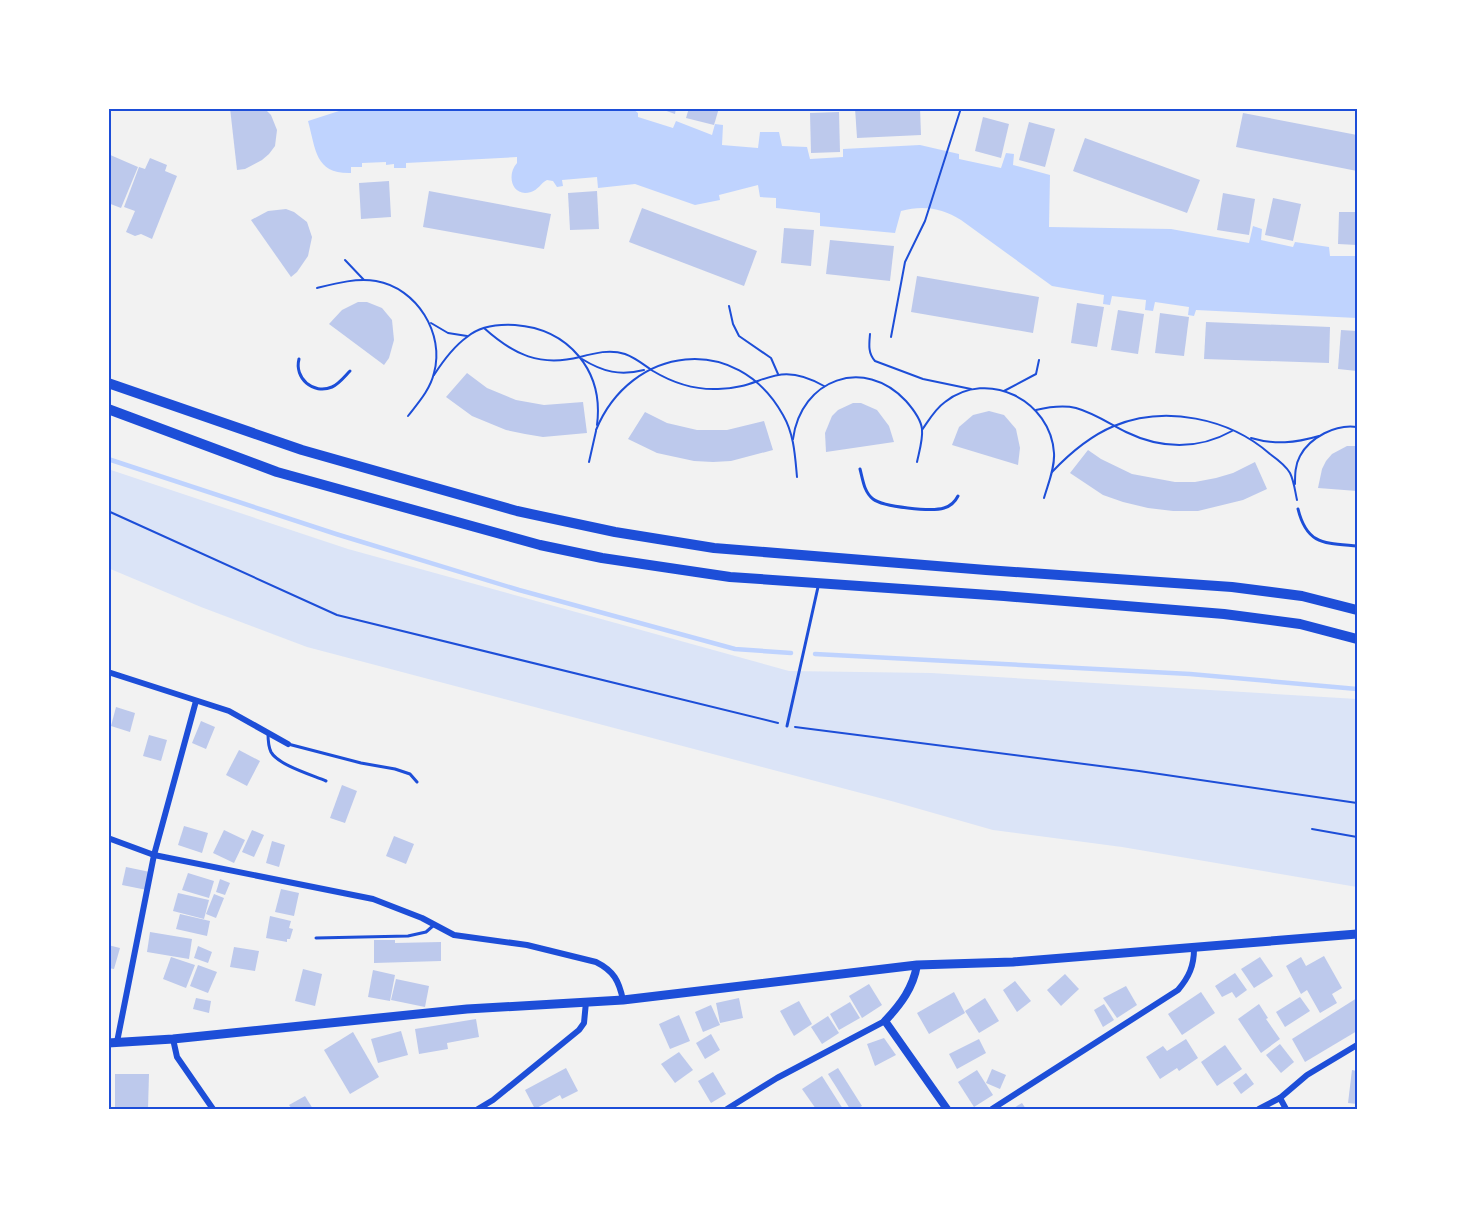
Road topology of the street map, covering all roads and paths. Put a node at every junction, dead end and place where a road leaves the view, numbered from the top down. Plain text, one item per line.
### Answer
1 (961, 110) edge
2 (345, 260) dead end
3 (365, 280) junction
4 (317, 288) dead end
5 (729, 306) dead end
6 (429, 322) junction
7 (484, 328) junction
8 (870, 334) dead end
9 (467, 336) junction
10 (891, 337) dead end
11 (579, 357) junction
12 (299, 359) dead end
13 (1039, 360) dead end
14 (650, 369) junction
15 (350, 371) dead end
16 (778, 374) junction
17 (434, 375) junction
18 (756, 382) junction
19 (108, 383) edge
20 (824, 386) junction
21 (974, 390) junction
22 (1004, 391) junction
23 (108, 410) edge
24 (1036, 410) junction
25 (408, 416) dead end
26 (1115, 426) junction
27 (1357, 427) edge
28 (596, 430) junction
29 (922, 430) junction
30 (1233, 430) junction
31 (1322, 435) junction
32 (1248, 437) junction
33 (793, 442) junction
34 (589, 462) dead end
35 (917, 462) dead end
36 (860, 469) dead end
37 (1052, 472) junction
38 (797, 477) dead end
39 (1295, 487) junction
40 (958, 496) dead end
41 (1044, 498) dead end
42 (1298, 509) joint
43 (108, 510) edge
44 (1357, 546) edge
45 (819, 584) junction
46 (1357, 610) edge
47 (1357, 639) edge
48 (108, 672) edge
49 (196, 700) junction
50 (787, 726) junction
51 (268, 733) junction
52 (288, 744) joint
53 (326, 781) dead end
54 (417, 782) dead end
55 (1357, 803) edge
56 (1312, 829) dead end
57 (1357, 837) edge
58 (108, 838) edge
59 (154, 855) junction
60 (435, 925) junction
61 (1357, 934) edge
62 (316, 938) dead end
63 (1194, 949) junction
64 (917, 965) junction
65 (623, 1000) junction
66 (586, 1002) junction
67 (885, 1021) junction
68 (173, 1039) junction
69 (112, 1043) edge
70 (1357, 1045) edge
71 (1280, 1098) junction
72 (213, 1109) edge
73 (478, 1109) edge
74 (727, 1109) edge
75 (947, 1109) edge
76 (992, 1109) edge
77 (1259, 1109) edge
78 (1287, 1109) edge

1 - 10 path
2 - 3 path
3 - 4 path
3 - 6 path
5 - 16 path
6 - 9 path
6 - 17 path
7 - 9 path
7 - 11 path
7 - 11 path
8 - 21 path
9 - 17 path
11 - 14 path
11 - 14 path
11 - 28 path
12 - 15 lane
13 - 22 path
14 - 18 path
14 - 18 path
14 - 28 path
16 - 18 path
16 - 20 path
17 - 25 path
18 - 33 path
19 - 46 main road
20 - 29 path
20 - 33 path
21 - 22 path
21 - 29 path
22 - 24 path
23 - 45 main road
24 - 26 path
24 - 37 path
26 - 30 path
26 - 30 path
26 - 37 path
27 - 31 path
28 - 34 path
29 - 35 path
30 - 32 path
31 - 32 path
31 - 39 path
32 - 39 path
33 - 38 path
36 - 40 lane
37 - 41 path
39 - 42 path
42 - 44 lane
43 - 50 path
45 - 47 main road
45 - 50 lane
48 - 49 street
49 - 51 street
49 - 59 street
50 - 55 path
51 - 52 street
51 - 53 lane
52 - 54 lane
56 - 57 path
58 - 59 street
59 - 60 street
59 - 69 street
60 - 62 lane
60 - 65 street
61 - 63 main road
63 - 64 main road
63 - 76 street
64 - 65 main road
64 - 67 street
65 - 66 main road
66 - 68 main road
66 - 73 street
67 - 74 street
67 - 75 street
68 - 69 main road
68 - 72 street
70 - 71 street
71 - 77 street
71 - 78 street

